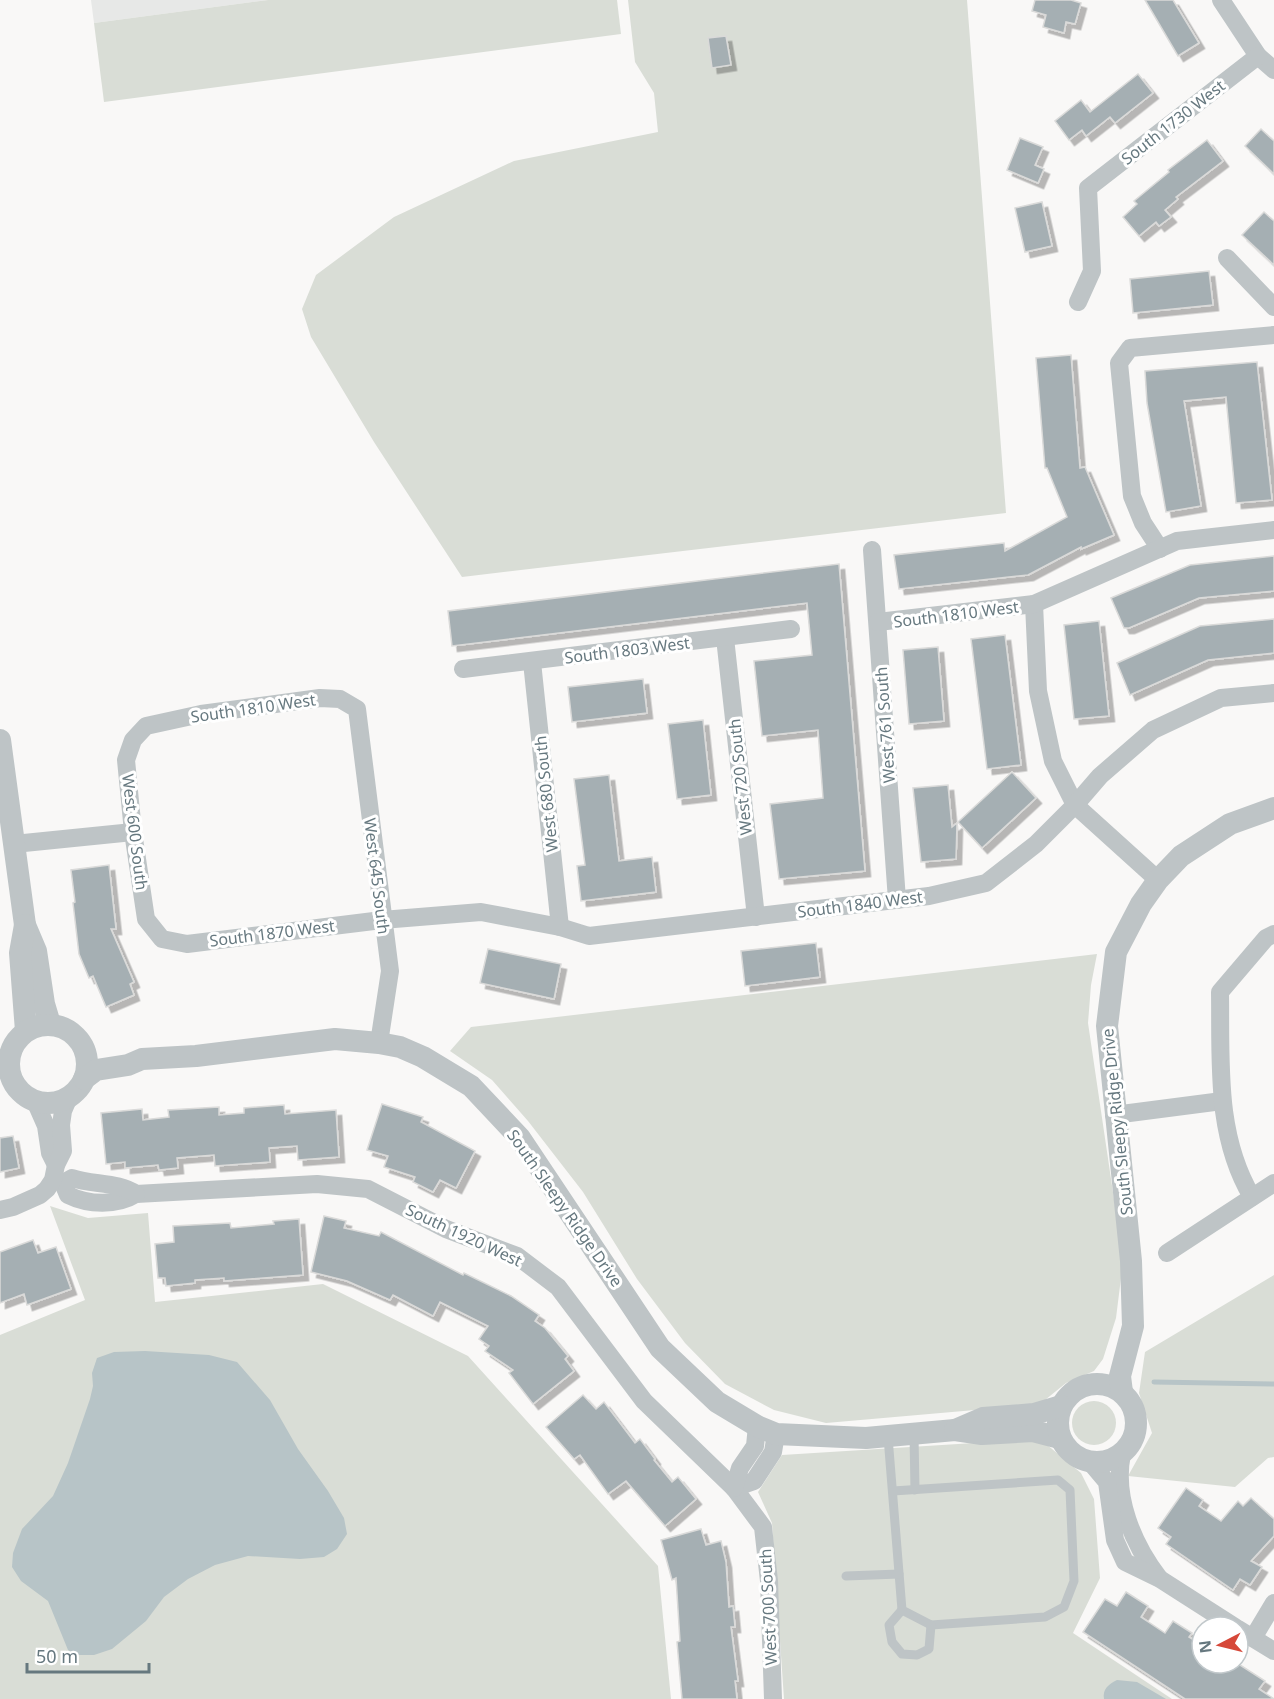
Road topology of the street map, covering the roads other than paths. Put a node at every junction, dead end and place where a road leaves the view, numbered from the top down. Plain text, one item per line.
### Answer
1 (1221, 0) edge
2 (1258, 56) junction
3 (1274, 70) edge
4 (1227, 258) dead end
5 (1078, 302) dead end
6 (1274, 308) edge
7 (1274, 335) edge
8 (1274, 530) edge
9 (1160, 549) junction
10 (872, 550) dead end
11 (1034, 604) junction
12 (878, 622) junction
13 (792, 629) dead end
14 (725, 638) junction
15 (532, 662) junction
16 (463, 669) dead end
17 (1274, 693) edge
18 (357, 709) joint
19 (146, 726) joint
20 (0, 740) edge
21 (1075, 805) junction
22 (1274, 808) edge
23 (134, 832) junction
24 (14, 844) junction
25 (1158, 880) junction
26 (897, 900) junction
27 (756, 917) junction
28 (382, 920) junction
29 (25, 925) junction
30 (560, 927) junction
31 (1274, 934) edge
32 (162, 939) joint
33 (50, 1024) junction
34 (26, 1031) junction
35 (379, 1042) junction
36 (82, 1045) junction
37 (142, 1059) junction
38 (84, 1079) junction
39 (69, 1097) junction
40 (35, 1101) junction
41 (1222, 1101) junction
42 (1114, 1115) junction
43 (57, 1176) junction
44 (1274, 1183) edge
45 (1252, 1197) junction
46 (0, 1210) edge
47 (1167, 1253) dead end
48 (1131, 1299) junction
49 (1097, 1384) junction
50 (1122, 1392) junction
51 (1061, 1406) junction
52 (955, 1430) junction
53 (914, 1435) junction
54 (888, 1437) junction
55 (1060, 1438) junction
56 (765, 1440) junction
57 (1122, 1454) junction
58 (1091, 1463) junction
59 (734, 1488) junction
60 (915, 1490) junction
61 (893, 1491) junction
62 (899, 1574) junction
63 (846, 1576) dead end
64 (1160, 1579) junction
65 (1274, 1603) edge
66 (902, 1610) junction
67 (1217, 1615) edge
68 (1250, 1624) edge
69 (931, 1625) junction
70 (1250, 1636) edge
71 (1274, 1651) edge
72 (773, 1699) edge

1 - 2 street
2 - 3 street
2 - 5 street, South 1730 West
4 - 6 street
7 - 9 street
8 - 9 street, South 1810 West
9 - 11 street, South 1810 West
10 - 12 street, West 761 South
11 - 12 street, South 1810 West
11 - 21 street
12 - 26 street, West 761 South
13 - 14 street, South 1803 West
14 - 15 street, South 1803 West
14 - 27 street, West 720 South
15 - 16 street, South 1803 West
15 - 30 street, West 680 South
17 - 21 street, South 1840 West
18 - 19 street, South 1810 West
18 - 28 street, West 645 South
19 - 23 street, West 600 South
20 - 24 street
21 - 25 street
21 - 26 street, South 1840 West
22 - 25 street, South Sleepy Ridge Drive
23 - 24 street
23 - 32 street, West 600 South
24 - 29 street
25 - 42 street, South Sleepy Ridge Drive
26 - 27 street, South 1840 West
27 - 30 street, South 1840 West
28 - 30 street, South 1840 West
28 - 32 street, South 1870 West
28 - 35 street, West 645 South
29 - 33 street
29 - 34 street
31 - 41 street
33 - 34 street
33 - 36 street
34 - 40 street
35 - 37 street, South Sleepy Ridge Drive
35 - 56 street, South Sleepy Ridge Drive
36 - 37 street, South Sleepy Ridge Drive
36 - 38 street
37 - 38 street, South Sleepy Ridge Drive
38 - 39 street
39 - 40 street
39 - 43 street
40 - 43 street
41 - 42 street
41 - 45 street
42 - 48 street, South Sleepy Ridge Drive
43 - 46 street
43 - 59 street, South 1920 West
44 - 45 street
45 - 47 street
48 - 49 street, South Sleepy Ridge Drive
48 - 50 street, South Sleepy Ridge Drive
49 - 50 street
49 - 51 street
50 - 57 street
51 - 52 street, South Sleepy Ridge Drive
51 - 55 street
52 - 53 street, South Sleepy Ridge Drive
52 - 55 street, South Sleepy Ridge Drive
53 - 54 street, South Sleepy Ridge Drive
53 - 60 lane
54 - 56 street, South Sleepy Ridge Drive
54 - 61 lane
55 - 58 street
56 - 59 street
57 - 58 street
57 - 64 street
58 - 64 street
59 - 72 street, West 700 South
60 - 61 lane
60 - 69 lane
61 - 62 lane
62 - 63 lane
62 - 66 lane
64 - 67 street
65 - 68 street
66 - 69 lane
66 - 69 lane
70 - 71 street

